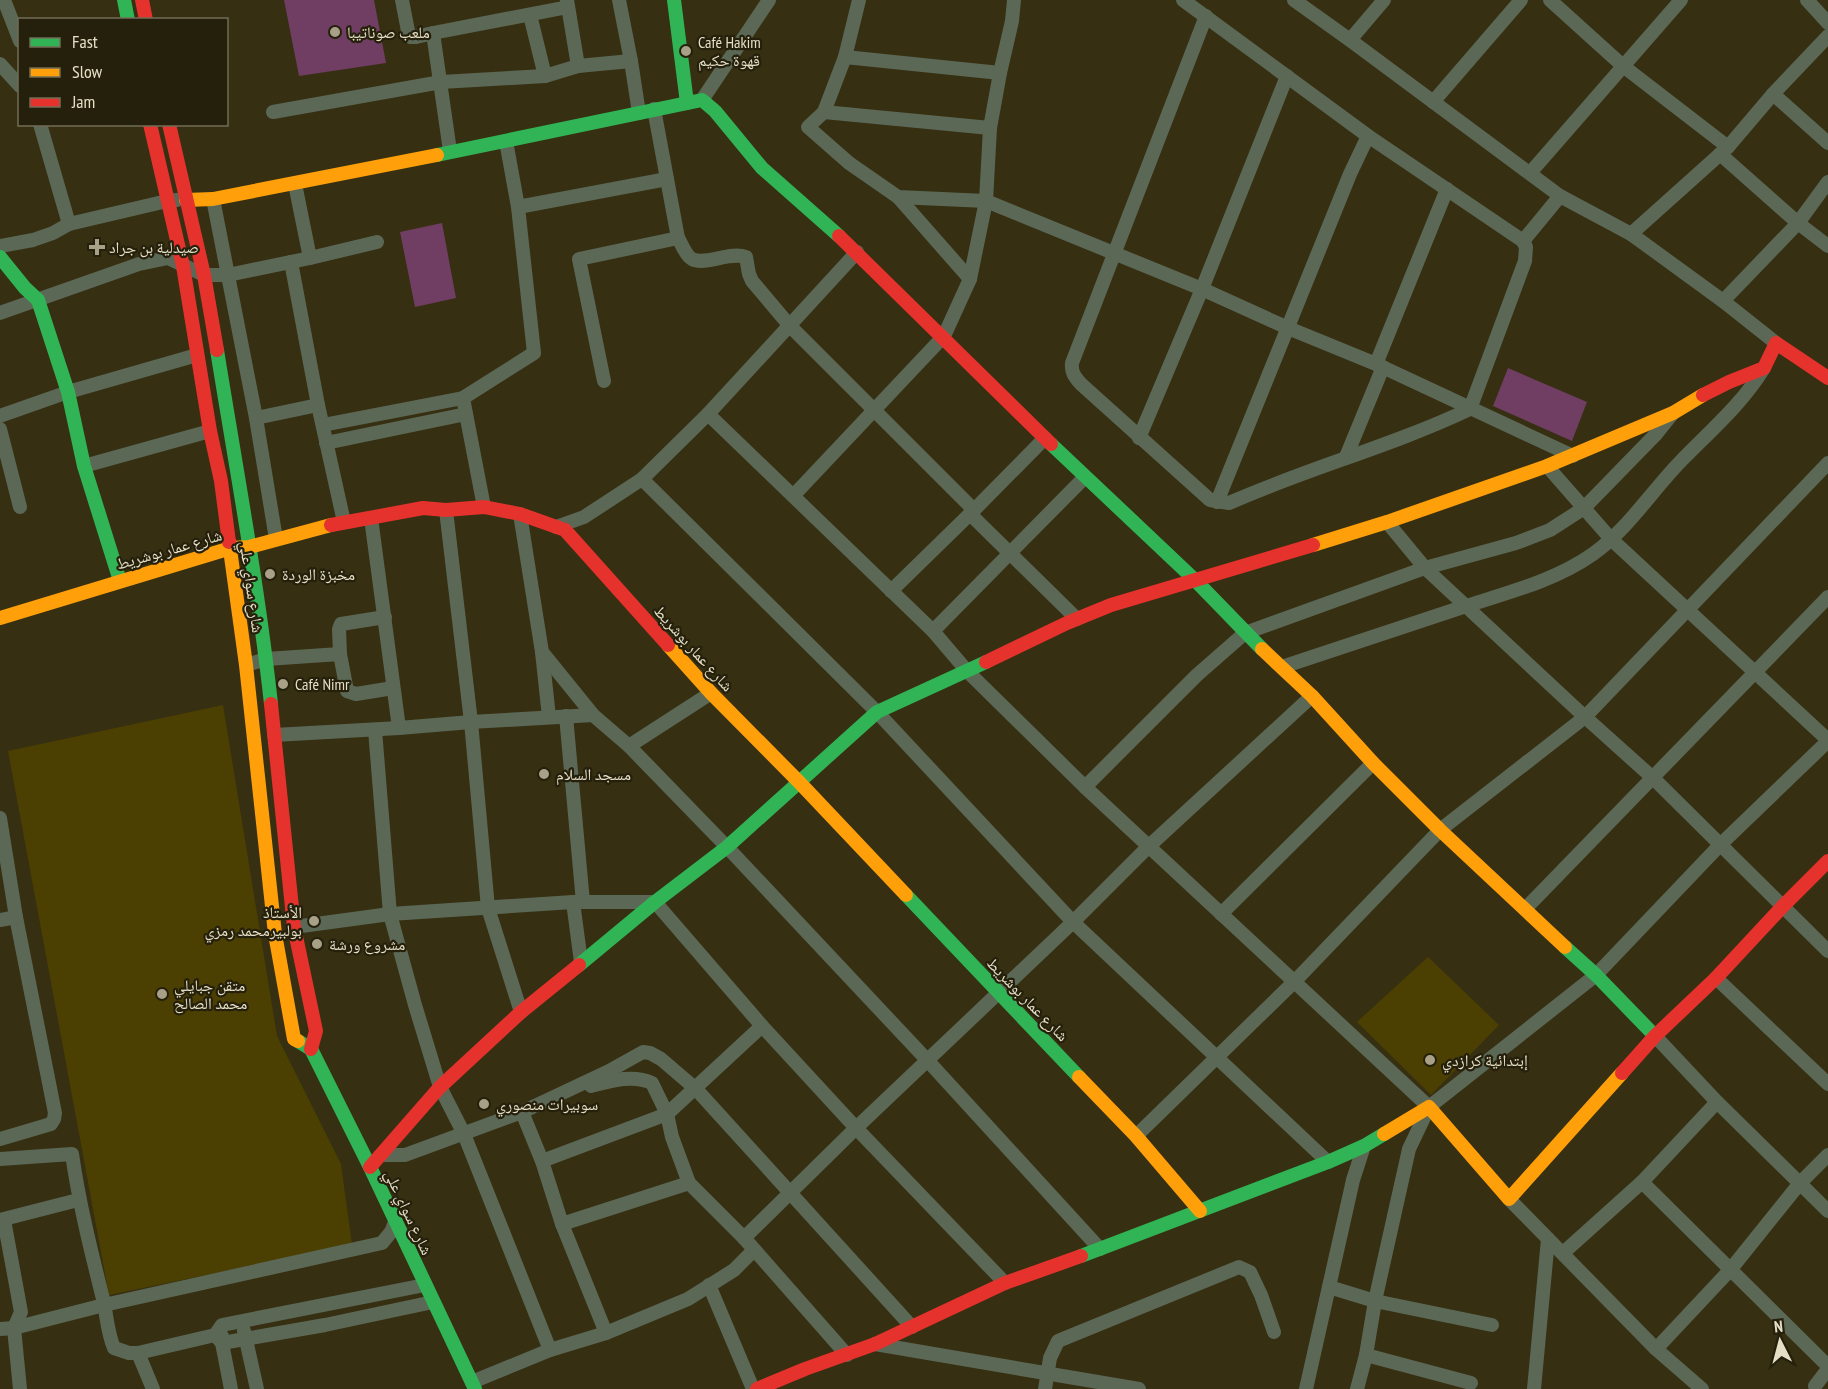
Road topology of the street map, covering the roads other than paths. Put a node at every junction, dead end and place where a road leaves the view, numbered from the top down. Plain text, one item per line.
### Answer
1 (4, 0) edge
2 (124, 0) edge
3 (141, 0) edge
4 (402, 0) edge
5 (619, 0) edge
6 (674, 0) edge
7 (769, 0) edge
8 (859, 0) edge
9 (1014, 0) edge
10 (1183, 0) edge
11 (1294, 0) edge
12 (1384, 0) edge
13 (1521, 0) edge
14 (1550, 0) edge
15 (1681, 0) edge
16 (1807, 0) edge
17 (567, 4) edge
18 (549, 5) edge
19 (530, 15) junction
20 (1206, 16) junction
21 (128, 18) edge
22 (146, 18) edge
23 (1828, 22) edge
24 (433, 33) junction
25 (18, 36) edge
26 (1828, 36) edge
27 (1350, 40) junction
28 (845, 57) junction
29 (631, 60) junction
30 (0, 64) edge
31 (578, 66) junction
32 (1623, 66) junction
33 (1000, 73) junction
34 (545, 76) junction
35 (1287, 76) junction
36 (441, 82) junction
37 (18, 84) edge
38 (1773, 94) junction
39 (702, 100) junction
40 (1433, 102) junction
41 (687, 103) junction
42 (654, 109) junction
43 (273, 112) dead end
44 (824, 112) junction
45 (639, 113) junction
46 (41, 126) edge
47 (150, 126) edge
48 (169, 126) edge
49 (990, 128) junction
50 (1368, 136) junction
51 (506, 141) junction
52 (1828, 143) edge
53 (450, 151) junction
54 (1724, 151) junction
55 (1530, 173) junction
56 (667, 179) junction
57 (1828, 182) edge
58 (295, 184) junction
59 (1447, 189) junction
60 (1560, 196) junction
61 (898, 197) junction
62 (213, 199) junction
63 (186, 200) junction
64 (167, 201) junction
65 (986, 201) junction
66 (518, 207) junction
67 (1798, 223) junction
68 (69, 224) junction
69 (1631, 234) junction
70 (678, 238) junction
71 (1523, 241) junction
72 (377, 242) dead end
73 (0, 246) edge
74 (1828, 246) edge
75 (857, 252) junction
76 (1113, 254) junction
77 (0, 257) edge
78 (310, 258) junction
79 (291, 262) junction
80 (183, 266) junction
81 (204, 275) junction
82 (228, 275) junction
83 (970, 279) junction
84 (1202, 289) junction
85 (38, 300) junction
86 (1723, 301) junction
87 (0, 313) edge
88 (790, 326) junction
89 (1288, 328) junction
90 (944, 336) junction
91 (1776, 343) junction
92 (197, 356) junction
93 (1380, 365) junction
94 (1764, 368) junction
95 (1828, 378) edge
96 (604, 381) dead end
97 (68, 392) junction
98 (463, 398) junction
99 (318, 405) junction
100 (1470, 409) junction
101 (875, 410) junction
102 (1673, 413) junction
103 (466, 414) junction
104 (708, 414) junction
105 (0, 416) edge
106 (256, 418) junction
107 (322, 425) junction
108 (0, 429) edge
109 (210, 431) junction
110 (1045, 438) junction
111 (1139, 438) junction
112 (326, 443) junction
113 (1573, 456) junction
114 (1346, 457) junction
115 (1828, 463) edge
116 (84, 466) junction
117 (1547, 466) junction
118 (1085, 477) junction
119 (642, 479) junction
120 (793, 496) junction
121 (1217, 502) junction
122 (20, 507) dead end
123 (484, 507) junction
124 (1584, 508) junction
125 (446, 510) junction
126 (972, 512) junction
127 (520, 514) junction
128 (371, 518) junction
129 (344, 522) junction
130 (1387, 522) junction
131 (556, 527) junction
132 (276, 538) junction
133 (1611, 539) junction
134 (249, 547) junction
135 (231, 548) junction
136 (1009, 553) junction
137 (1425, 568) junction
138 (120, 581) junction
139 (1196, 581) junction
140 (891, 591) junction
141 (1828, 597) edge
142 (1466, 606) junction
143 (1687, 609) junction
144 (385, 617) junction
145 (0, 618) edge
146 (1077, 619) junction
147 (933, 631) junction
148 (1245, 633) junction
149 (542, 652) junction
150 (340, 654) junction
151 (266, 659) junction
152 (246, 665) junction
153 (1282, 667) junction
154 (967, 671) junction
155 (1756, 671) junction
156 (393, 688) junction
157 (711, 693) junction
158 (1312, 696) junction
159 (877, 712) junction
160 (593, 714) junction
161 (566, 716) junction
162 (549, 717) junction
163 (1585, 717) junction
164 (471, 722) junction
165 (399, 728) junction
166 (375, 730) junction
167 (274, 735) junction
168 (1828, 740) edge
169 (629, 746) junction
170 (1373, 764) junction
171 (1653, 778) junction
172 (800, 783) junction
173 (1085, 787) junction
174 (0, 818) edge
175 (1440, 830) junction
176 (1720, 845) junction
177 (727, 847) junction
178 (1148, 847) junction
179 (1828, 861) edge
180 (578, 902) junction
181 (655, 902) junction
182 (1783, 906) junction
183 (488, 908) junction
184 (1526, 909) junction
185 (390, 914) junction
186 (1221, 914) junction
187 (16, 917) junction
188 (0, 920) edge
189 (1073, 922) junction
190 (294, 927) junction
191 (1828, 951) edge
192 (581, 962) junction
193 (1596, 975) junction
194 (1716, 978) junction
195 (1295, 981) junction
196 (999, 993) junction
197 (521, 1012) junction
198 (762, 1026) junction
199 (1655, 1036) junction
200 (311, 1049) junction
201 (643, 1052) junction
202 (1218, 1058) junction
203 (928, 1061) junction
204 (644, 1079) junction
205 (1828, 1084) edge
206 (440, 1087) junction
207 (696, 1089) junction
208 (563, 1094) junction
209 (1717, 1102) junction
210 (1429, 1107) junction
211 (522, 1112) junction
212 (667, 1114) junction
213 (856, 1128) junction
214 (464, 1134) junction
215 (1136, 1136) junction
216 (0, 1139) edge
217 (1364, 1146) junction
218 (382, 1155) junction
219 (1828, 1155) edge
220 (0, 1159) edge
221 (542, 1161) junction
222 (1328, 1162) junction
223 (370, 1167) junction
224 (1642, 1182) junction
225 (689, 1183) junction
226 (1800, 1183) junction
227 (790, 1194) junction
228 (1509, 1199) junction
229 (78, 1200) junction
230 (1200, 1211) junction
231 (1828, 1211) edge
232 (2, 1220) edge
233 (395, 1222) junction
234 (562, 1224) junction
235 (744, 1238) junction
236 (1548, 1239) junction
237 (1100, 1249) junction
238 (754, 1250) junction
239 (1563, 1253) junction
240 (1731, 1269) junction
241 (1005, 1283) junction
242 (425, 1285) junction
243 (709, 1285) junction
244 (1329, 1287) junction
245 (1375, 1301) junction
246 (433, 1302) junction
247 (105, 1305) junction
248 (242, 1320) junction
249 (1492, 1325) dead end
250 (912, 1327) junction
251 (7, 1329) edge
252 (1274, 1332) dead end
253 (606, 1333) junction
254 (220, 1334) junction
255 (245, 1339) junction
256 (875, 1344) junction
257 (1656, 1349) junction
258 (550, 1350) junction
259 (138, 1353) junction
260 (847, 1355) junction
261 (1366, 1355) junction
262 (1828, 1368) edge
263 (1047, 1374) junction
264 (1471, 1383) dead end
265 (473, 1385) edge
266 (1818, 1387) edge
267 (20, 1389) edge
268 (153, 1389) edge
269 (231, 1389) edge
270 (257, 1389) edge
271 (755, 1389) edge
272 (1045, 1389) edge
273 (1139, 1389) edge
274 (1306, 1389) edge
275 (1357, 1389) edge
276 (1534, 1389) edge
277 (1702, 1389) edge

1 - 25 street
2 - 21 street
3 - 22 street
4 - 24 street
5 - 29 street
6 - 41 street
7 - 39 street
8 - 28 street
9 - 33 street
10 - 20 street
11 - 27 street
12 - 27 street
13 - 40 street
14 - 32 street
15 - 32 street
16 - 23 street
17 - 18 street
17 - 31 street
18 - 19 street
19 - 24 street
19 - 34 street
20 - 35 street
20 - 76 street
24 - 36 street
26 - 38 street
27 - 40 street
28 - 33 street
28 - 44 street
29 - 31 street
29 - 45 street
30 - 37 street
31 - 34 street
32 - 54 street
32 - 55 street
33 - 49 street
34 - 36 street
35 - 50 street
35 - 84 street
36 - 43 street
36 - 53 street
38 - 52 street
38 - 54 street
39 - 41 street
39 - 75 street
40 - 55 street
41 - 42 street
42 - 45 street
42 - 56 street
44 - 49 street
44 - 61 street
45 - 51 street
46 - 68 street
47 - 64 street, شارع سواي علي
48 - 63 street, شارع سواي علي
49 - 65 street
50 - 59 street
50 - 89 street
51 - 53 street
51 - 66 street
53 - 58 street
54 - 67 street
54 - 69 street
55 - 60 street
56 - 66 street
56 - 70 street
57 - 67 street
58 - 62 street
58 - 78 street
59 - 71 street
59 - 93 street
60 - 69 street
60 - 71 street
61 - 65 street
61 - 83 street
62 - 63 street
62 - 82 street
63 - 64 street
63 - 81 street, شارع سواي علي
64 - 68 street
64 - 80 street, شارع سواي علي
65 - 76 street
65 - 83 street
66 - 98 street
67 - 74 street
67 - 86 street
68 - 73 street
69 - 86 street
70 - 88 street
70 - 96 street
71 - 100 street
72 - 78 street
75 - 88 street
75 - 90 street
76 - 84 street
76 - 111 street
77 - 85 street
78 - 79 street
79 - 82 street
79 - 99 street
80 - 81 street
80 - 85 street
80 - 92 street, شارع سواي علي
81 - 82 street
81 - 134 street, شارع سواي علي
82 - 106 street
83 - 90 street
84 - 89 street
84 - 111 street
85 - 87 street
85 - 97 street
86 - 91 street
88 - 101 street
88 - 104 street
89 - 93 street
89 - 121 street
90 - 101 street
90 - 110 street
91 - 94 street
91 - 95 street
92 - 97 street
92 - 109 street, شارع سواي علي
93 - 100 street
93 - 114 street
94 - 102 street
94 - 133 street
97 - 105 street
97 - 116 street
98 - 103 street
98 - 107 street
99 - 106 street
99 - 107 street
100 - 113 street
100 - 114 street
101 - 120 street
101 - 126 street
102 - 113 street
102 - 124 street
103 - 112 street
103 - 123 street
104 - 119 street
104 - 120 street
106 - 132 street
107 - 112 street
108 - 122 street
109 - 116 street
109 - 135 street, شارع سواي علي
110 - 118 street
110 - 126 street
111 - 121 street
112 - 129 street
113 - 117 street
114 - 121 street
115 - 143 street
116 - 138 street
117 - 124 street
117 - 130 street
118 - 136 street
118 - 139 street
119 - 131 street
119 - 159 street
120 - 140 street
123 - 125 street, شارع عمار بوشريط
123 - 127 street, شارع عمار بوشريط
124 - 133 street
124 - 137 street
125 - 128 street, شارع عمار بوشريط
125 - 164 street
126 - 136 street
126 - 140 street
127 - 131 street, شارع عمار بوشريط
127 - 149 street
128 - 129 street, شارع عمار بوشريط
128 - 144 street
129 - 132 street, شارع عمار بوشريط
130 - 137 street
130 - 139 street
131 - 157 street, شارع عمار بوشريط
132 - 134 street, شارع عمار بوشريط
133 - 142 street
133 - 143 street
134 - 135 street, شارع عمار بوشريط
134 - 151 street, شارع سواي علي
135 - 138 street, شارع عمار بوشريط
135 - 152 street, شارع سواي علي
136 - 146 street
136 - 147 street
137 - 142 street
137 - 148 street
138 - 145 street, شارع عمار بوشريط
139 - 146 street
139 - 148 street
140 - 147 street
141 - 155 street
142 - 153 street
142 - 163 street
143 - 155 street
143 - 163 street
144 - 150 street
144 - 156 street
146 - 154 street
147 - 154 street
148 - 153 street
148 - 173 street
149 - 160 street
149 - 162 street
150 - 151 street
150 - 156 street
151 - 152 street
151 - 167 street, شارع سواي علي
152 - 200 street, شارع سواي علي
153 - 158 street
154 - 159 street
154 - 173 street
155 - 168 street
155 - 171 street
156 - 165 street
157 - 169 street
157 - 172 street, شارع عمار بوشريط
158 - 170 street
158 - 178 street
159 - 172 street
159 - 189 street
160 - 161 street
160 - 169 street
161 - 162 street
161 - 180 street
162 - 164 street
163 - 171 street
163 - 175 street
164 - 165 street
164 - 183 street
165 - 166 street
166 - 167 street
166 - 185 street
167 - 190 street, شارع سواي علي
168 - 176 street
169 - 177 street
170 - 175 street
170 - 186 street
171 - 176 street
171 - 184 street
172 - 177 street
172 - 196 street, شارع عمار بوشريط
173 - 178 street
174 - 187 street
175 - 184 street
175 - 195 street
176 - 182 street
176 - 193 street
177 - 181 street
177 - 203 street
178 - 186 street
178 - 189 street
179 - 182 street
180 - 181 street
180 - 183 street
180 - 192 street
181 - 192 street
181 - 198 street
182 - 191 street
182 - 194 street
183 - 185 street
183 - 197 street
184 - 193 street
185 - 190 street
185 - 206 street
186 - 195 street
187 - 188 street
187 - 216 street
189 - 196 street
189 - 202 street
190 - 200 street, شارع سواي علي
192 - 197 street
193 - 199 street
193 - 210 street
194 - 199 street
194 - 205 street
195 - 202 street
195 - 210 street
196 - 203 street
196 - 215 street, شارع عمار بوشريط
197 - 206 street
198 - 207 street
198 - 213 street
199 - 209 street
199 - 228 street
200 - 223 street, شارع سواي علي
201 - 204 street
201 - 207 street
201 - 208 street
202 - 215 street
202 - 222 street
203 - 213 street
203 - 237 street
204 - 208 street
204 - 212 street
206 - 214 street
206 - 218 street
207 - 212 street
207 - 227 street
208 - 211 street
209 - 224 street
209 - 226 street
210 - 217 street
210 - 228 street
210 - 245 street
211 - 214 street
211 - 221 street
212 - 221 street
212 - 225 street
213 - 227 street
213 - 241 street
214 - 218 street
214 - 258 street
215 - 230 street, شارع عمار بوشريط
217 - 222 street
217 - 244 street
218 - 223 street
219 - 226 street
220 - 229 street
221 - 234 street
222 - 230 street
223 - 233 street, شارع سواي علي
224 - 239 street
224 - 240 street
225 - 234 street
225 - 235 street
226 - 231 street
226 - 240 street
227 - 235 street
227 - 250 street
228 - 236 street
229 - 232 street
229 - 247 street
230 - 237 street
232 - 251 street
233 - 242 street, شارع سواي علي
233 - 247 street
234 - 253 street
235 - 238 street
236 - 239 street
236 - 276 street
237 - 241 street
238 - 243 street
238 - 260 street
239 - 257 street
240 - 257 street
240 - 262 street
241 - 250 street
242 - 246 street, شارع سواي علي
242 - 248 street
243 - 253 street
243 - 271 street
244 - 245 street
244 - 274 street
245 - 249 street
245 - 261 street
246 - 255 street
246 - 265 street, شارع سواي علي
247 - 251 street
247 - 259 street
248 - 254 street
248 - 255 street
250 - 256 street
251 - 267 street
252 - 263 street
253 - 258 street
254 - 255 street
254 - 259 street
254 - 269 street
255 - 270 street
256 - 260 street
256 - 263 street
257 - 277 street
258 - 265 street
259 - 268 street
260 - 271 street
261 - 264 street
261 - 275 street
262 - 266 street
263 - 272 street
263 - 273 street

